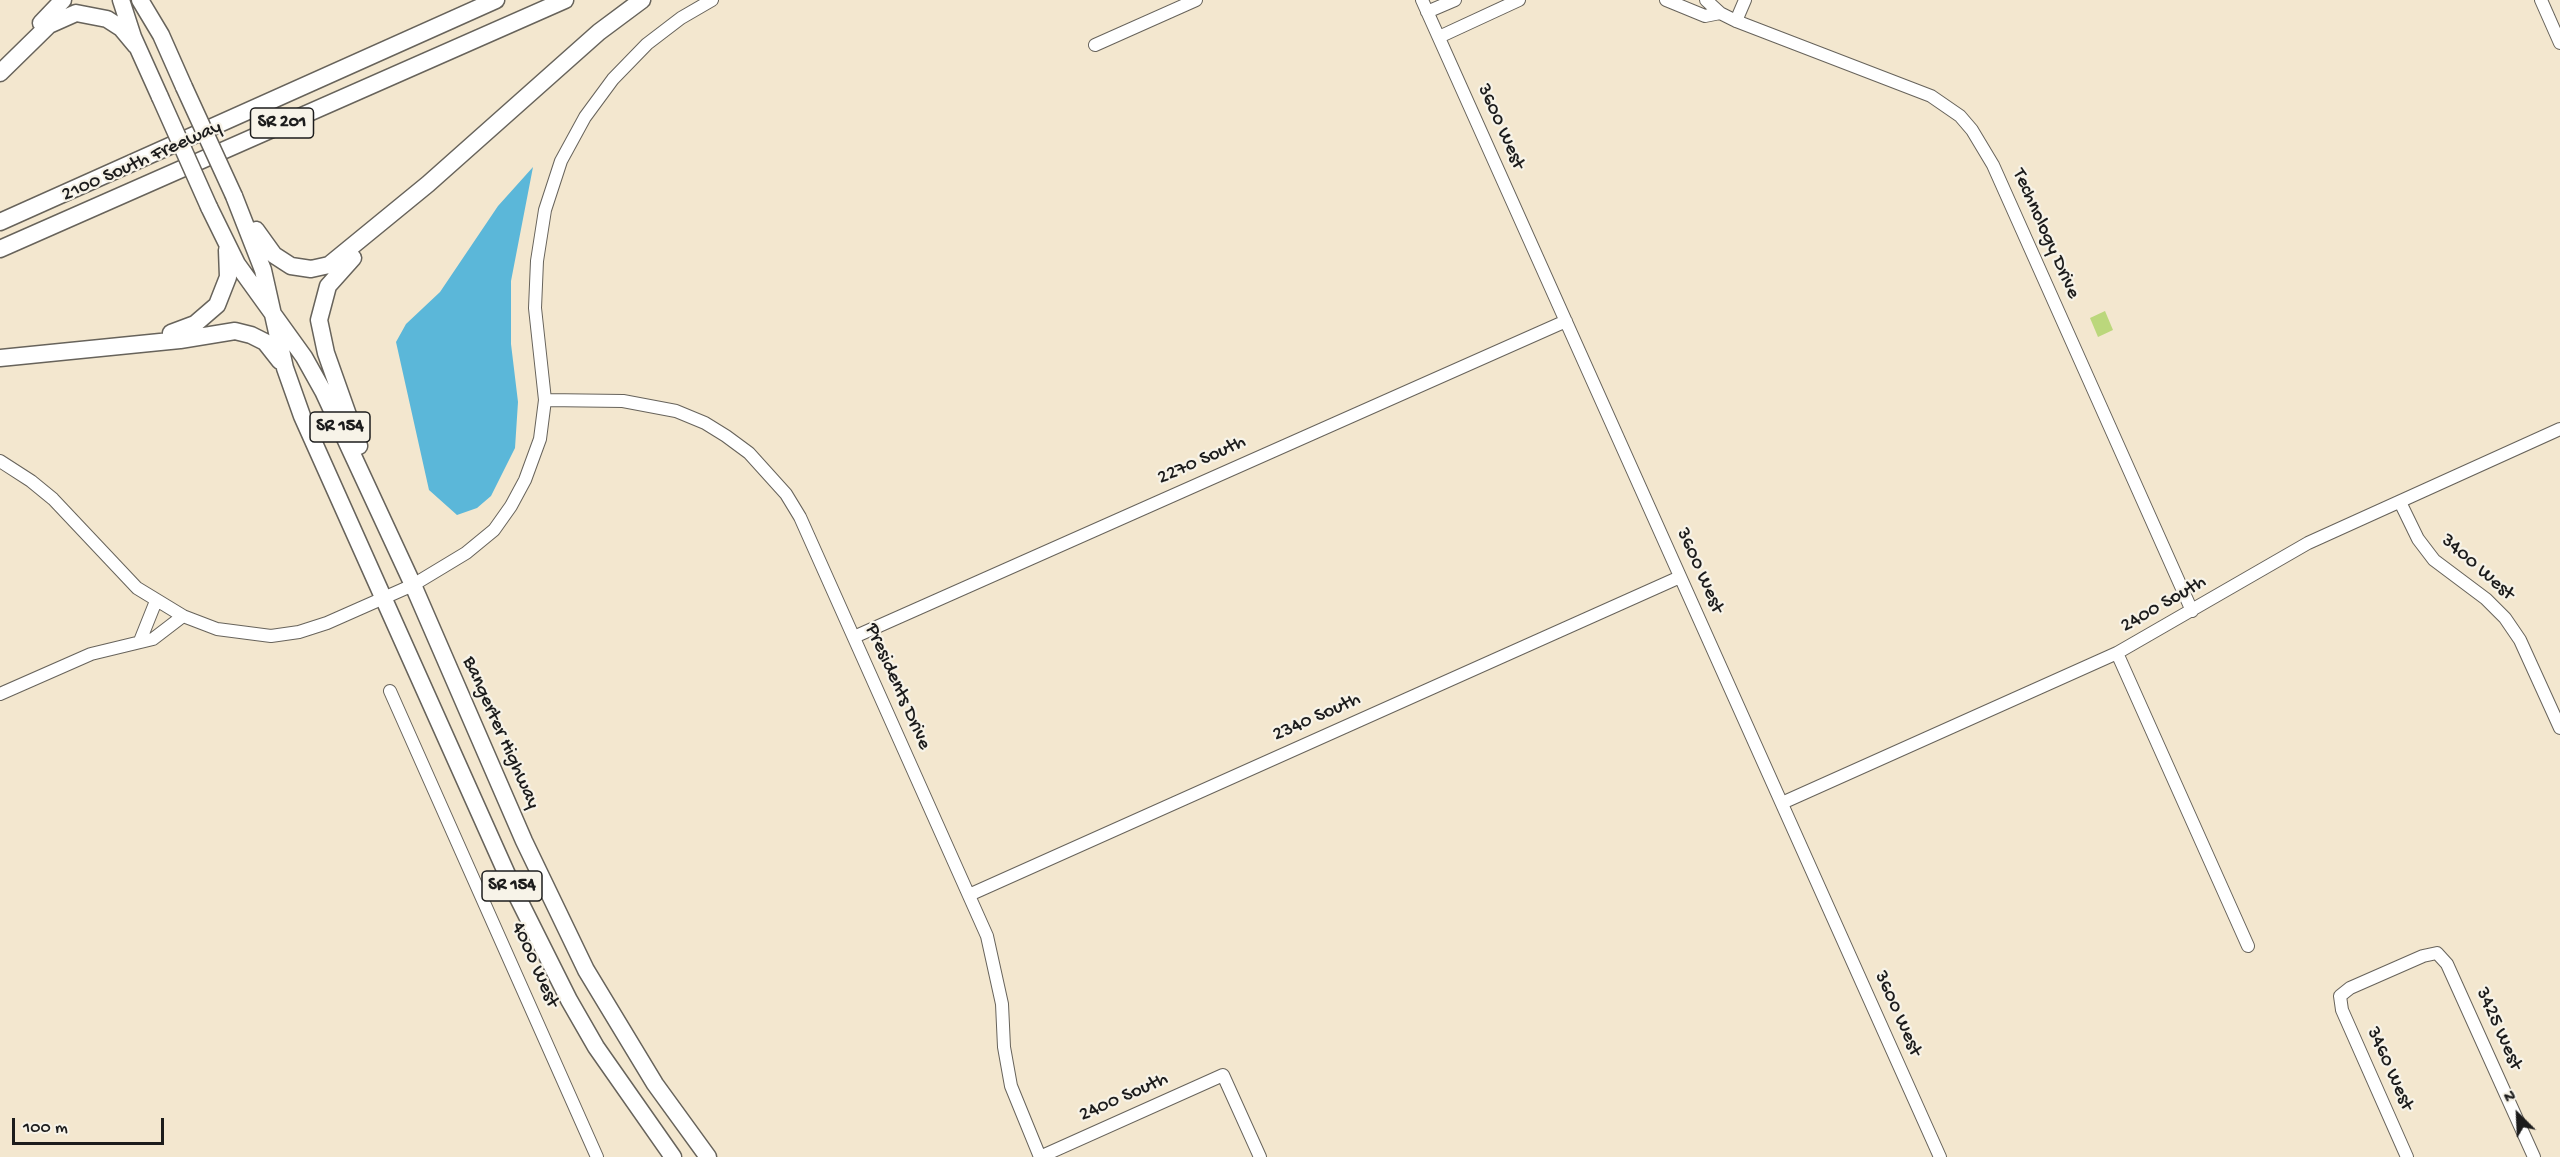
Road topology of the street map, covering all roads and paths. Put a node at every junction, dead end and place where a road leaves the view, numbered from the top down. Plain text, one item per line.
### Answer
1 (63, 0) edge
2 (121, 0) edge
3 (140, 0) edge
4 (158, 0) edge
5 (496, 0) edge
6 (565, 0) edge
7 (642, 0) edge
8 (712, 0) edge
9 (1196, 0) edge
10 (1422, 0) edge
11 (1455, 0) edge
12 (1519, 0) edge
13 (1666, 0) edge
14 (1706, 0) edge
15 (1745, 0) edge
16 (2541, 0) edge
17 (1427, 12) junction
18 (1720, 13) junction
19 (1736, 21) junction
20 (161, 35) junction
21 (1439, 37) junction
22 (2560, 43) edge
23 (1095, 45) dead end
24 (136, 46) junction
25 (0, 68) edge
26 (0, 73) edge
27 (428, 184) junction
28 (234, 196) junction
29 (0, 222) edge
30 (227, 246) junction
31 (0, 249) edge
32 (273, 315) junction
33 (1566, 321) junction
34 (0, 358) edge
35 (285, 368) junction
36 (545, 400) junction
37 (2560, 429) edge
38 (0, 460) edge
39 (2400, 502) junction
40 (395, 545) junction
41 (1680, 577) junction
42 (413, 585) junction
43 (382, 599) junction
44 (156, 601) junction
45 (2192, 611) junction
46 (183, 616) junction
47 (854, 637) junction
48 (140, 641) junction
49 (2117, 653) junction
50 (390, 691) dead end
51 (0, 694) edge
52 (2560, 728) edge
53 (1782, 803) junction
54 (969, 895) junction
55 (2248, 945) dead end
56 (2437, 953) joint
57 (597, 1157) edge
58 (673, 1157) edge
59 (708, 1157) edge
60 (1040, 1157) edge
61 (1260, 1157) edge
62 (1940, 1157) edge
63 (2407, 1157) edge
64 (2534, 1157) edge

1 - 25 highway
2 - 24 highway, Bangerter Highway / SR 154
3 - 20 highway, Bangerter Highway / SR 154
4 - 20 highway
5 - 29 highway, 2100 South Freeway / SR 201
6 - 31 highway, 2100 South Freeway / SR 201
7 - 27 highway
8 - 36 street
9 - 23 street
10 - 17 street, 3600 West
11 - 17 street
12 - 21 street
13 - 18 street, Technology Drive
14 - 18 street, Technology Drive
15 - 19 street
16 - 22 street
17 - 21 street, 3600 West
18 - 19 street, Technology Drive
19 - 45 street, Technology Drive
20 - 28 highway, Bangerter Highway / SR 154, bridge
21 - 33 street, 3600 West
24 - 26 highway
24 - 30 highway, Bangerter Highway / SR 154, bridge
27 - 28 highway
27 - 40 highway
28 - 32 highway, Bangerter Highway / SR 154
30 - 32 highway, Bangerter Highway / SR 154
30 - 34 highway
32 - 35 highway, Bangerter Highway / SR 154
32 - 40 highway, Bangerter Highway / SR 154
33 - 41 street, 3600 West
33 - 47 street, 2270 South
34 - 35 highway
35 - 43 highway, Bangerter Highway / SR 154
36 - 42 street
36 - 47 street, Presidents Drive
37 - 39 street, 2400 South
38 - 44 street
39 - 45 street, 2400 South
39 - 52 street, 3400 West
40 - 42 highway, Bangerter Highway / SR 154
41 - 53 street, 3600 West
41 - 54 street, 2340 South
42 - 43 street
42 - 59 highway, Bangerter Highway / SR 154
43 - 46 street
43 - 58 highway, Bangerter Highway / SR 154
44 - 46 street
44 - 48 street
45 - 49 street, 2400 South
46 - 48 street
47 - 54 street, Presidents Drive
48 - 51 street
49 - 53 street, 2400 South
49 - 55 street
50 - 57 street, 4000 West
53 - 62 street, 3600 West
54 - 60 street, Presidents Drive
56 - 63 street, 3460 West
56 - 64 street, 3425 West
60 - 61 street, 2400 South

